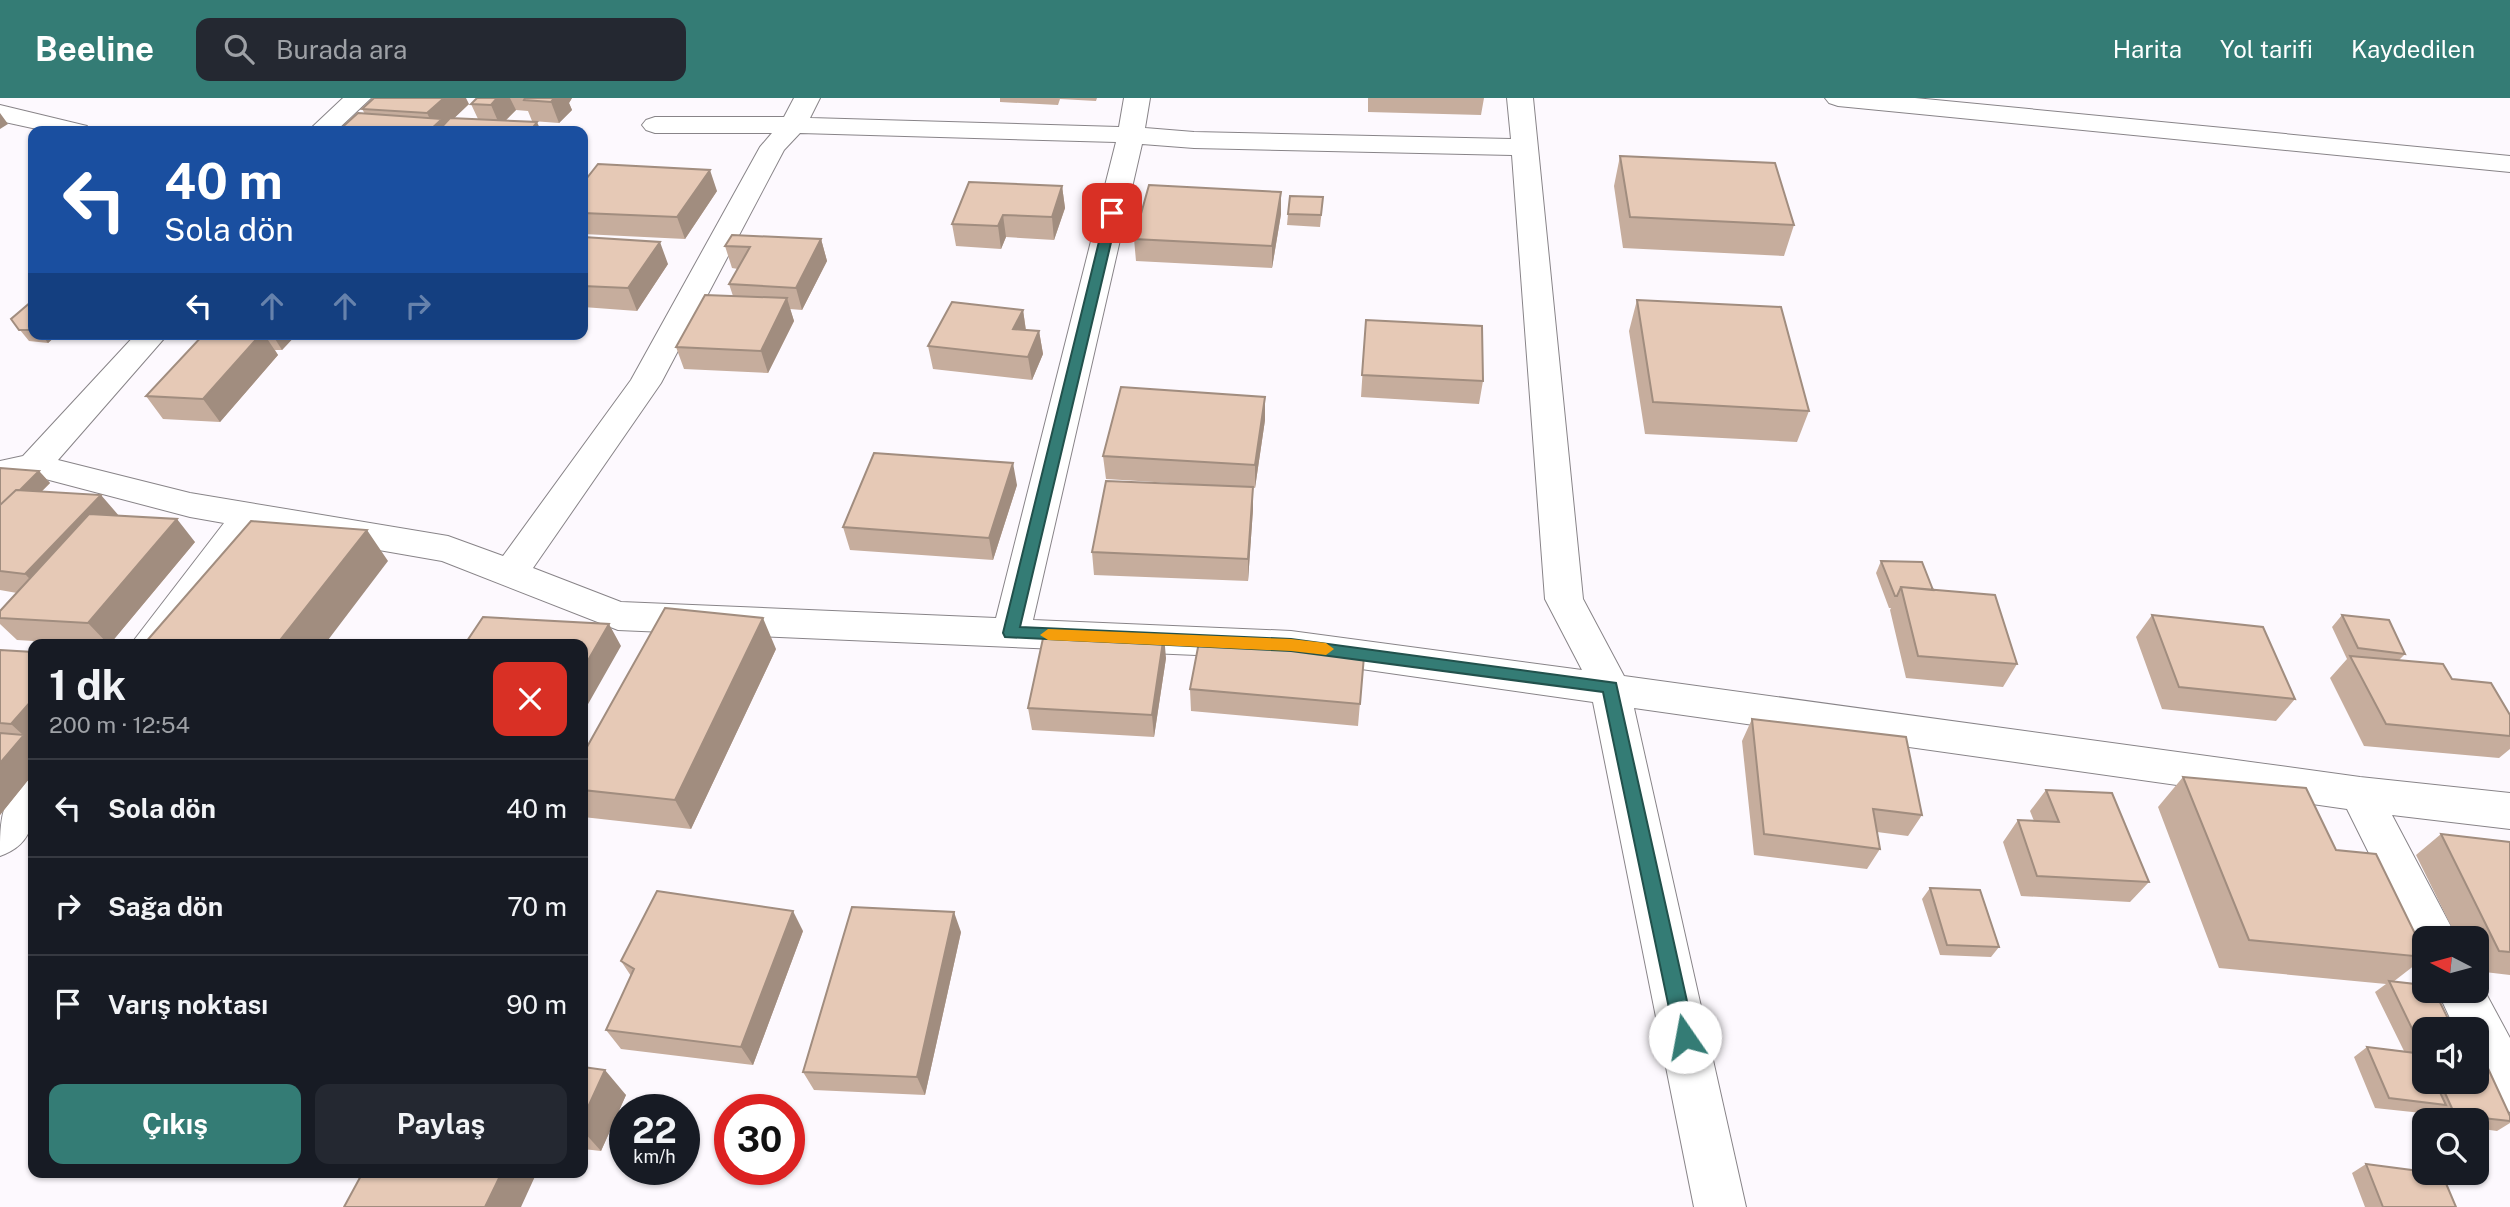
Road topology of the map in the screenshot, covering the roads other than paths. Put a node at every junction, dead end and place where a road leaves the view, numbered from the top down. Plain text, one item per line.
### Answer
1 (358, 98) edge
2 (1137, 98) edge
3 (1520, 98) edge
4 (1838, 98) edge
5 (800, 111) edge
6 (0, 113) edge
7 (655, 125) dead end
8 (56, 126) edge
9 (327, 126) edge
10 (1131, 135) junction
11 (1524, 147) junction
12 (2510, 164) edge
13 (147, 340) edge
14 (17, 469) edge
15 (249, 515) junction
16 (510, 573) junction
17 (1011, 633) junction
18 (154, 639) edge
19 (1610, 687) junction
20 (2360, 794) junction
21 (28, 802) edge
22 (2510, 811) edge
23 (0, 838) edge
24 (2428, 926) edge
25 (2467, 1003) edge
26 (2510, 1088) edge
27 (1720, 1207) edge

1 - 9 street
2 - 10 street
3 - 11 street
4 - 12 street
5 - 7 street
5 - 10 street
5 - 16 street
6 - 8 street
10 - 11 street
10 - 17 street
11 - 19 street
13 - 14 street
14 - 15 street
15 - 16 street
15 - 18 street
16 - 17 street
17 - 19 street
19 - 20 street
19 - 27 street
20 - 22 street
20 - 24 street
21 - 23 street
25 - 26 street

